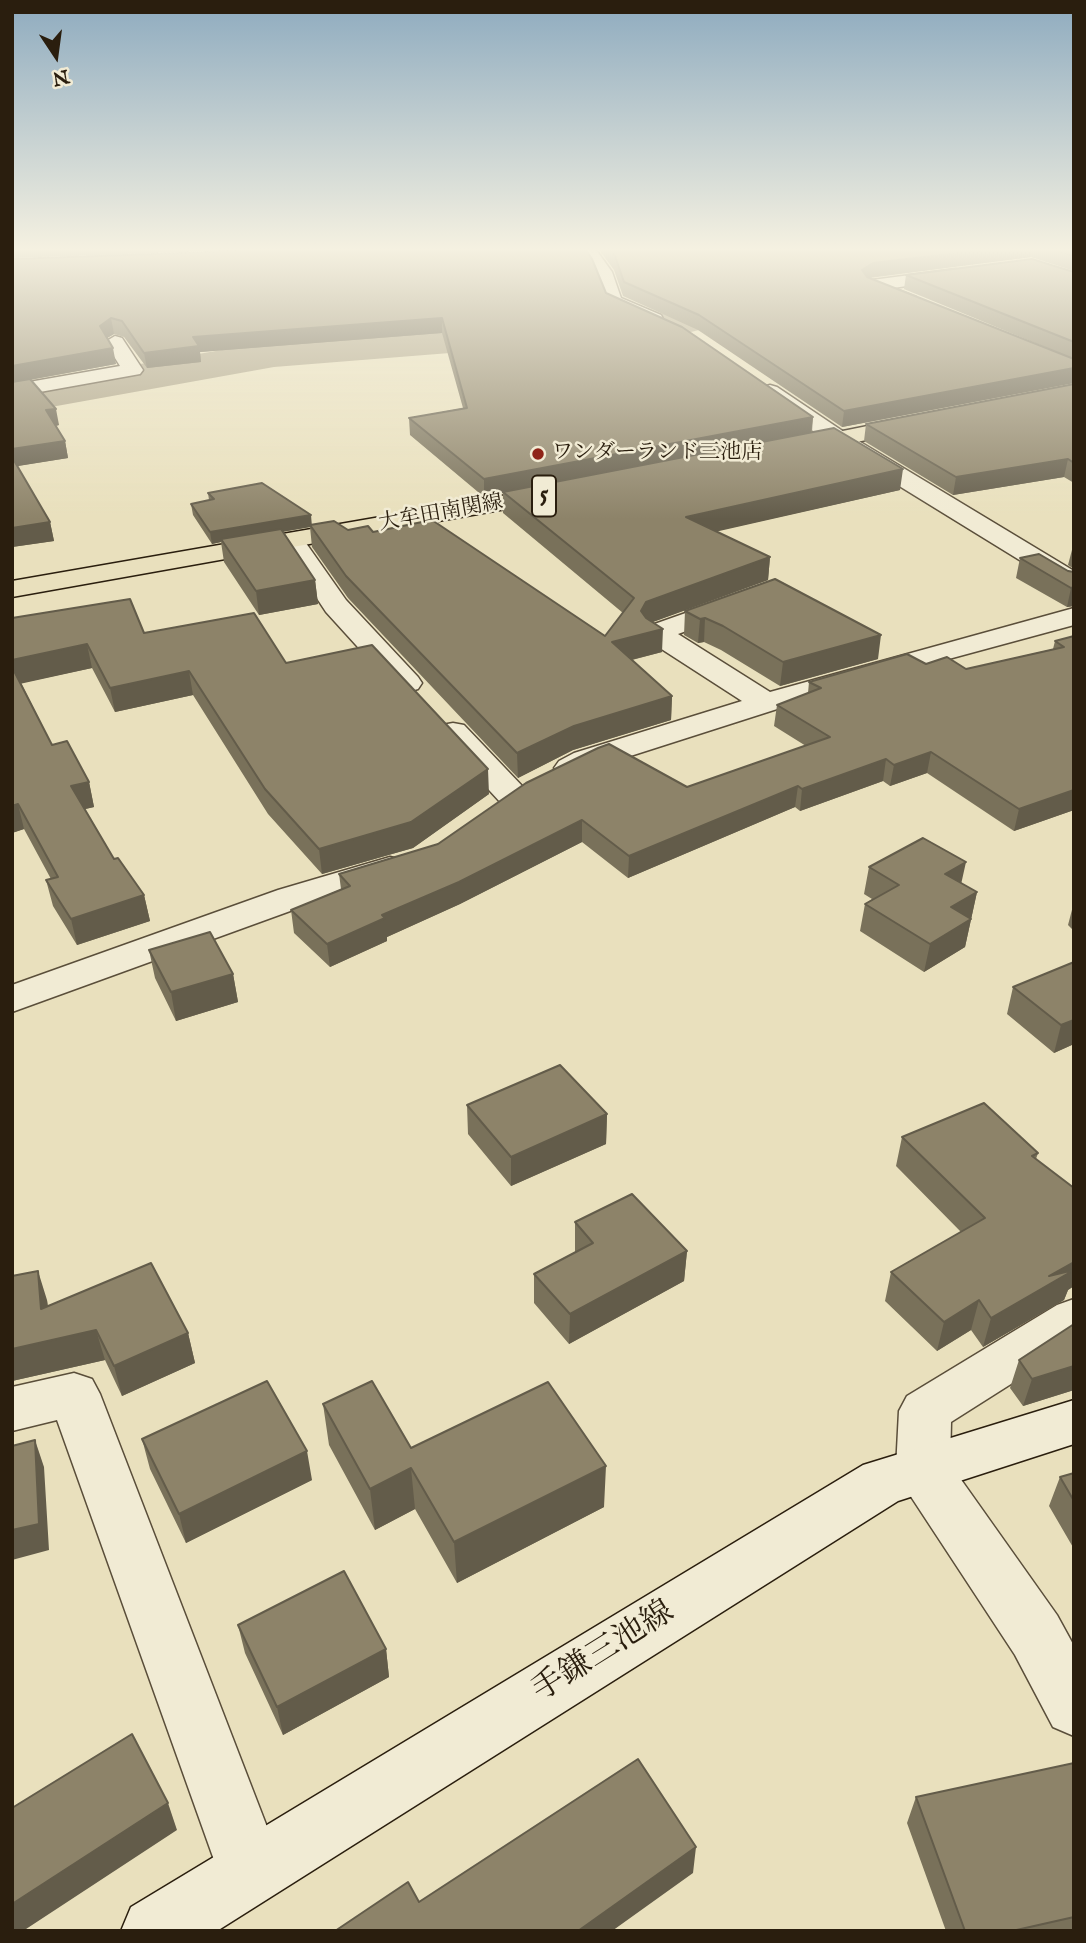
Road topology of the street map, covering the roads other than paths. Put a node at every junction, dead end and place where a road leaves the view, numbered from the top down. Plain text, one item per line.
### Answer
1 (116, 342) dead end
2 (759, 383) edge
3 (12, 391) edge
4 (944, 418) edge
5 (839, 439) junction
6 (771, 452) edge
7 (581, 489) edge
8 (292, 541) junction
9 (1074, 582) edge
10 (12, 589) edge
11 (759, 595) edge
12 (1074, 616) edge
13 (767, 703) junction
14 (426, 857) edge
15 (12, 999) edge
16 (1074, 1319) edge
17 (12, 1409) edge
18 (1074, 1422) edge
19 (923, 1469) junction
20 (1074, 1706) edge
21 (206, 1908) edge

1 - 3 street
2 - 5 street
4 - 5 main road
5 - 6 main road
5 - 9 street
7 - 8 main road, 大牟田南関線 / 5
8 - 10 main road, 大牟田南関線 / 5
8 - 13 street
11 - 13 street
12 - 13 street
14 - 15 street
16 - 19 street
17 - 21 street
18 - 19 street, 手鎌三池線
19 - 20 street
19 - 21 street, 手鎌三池線

